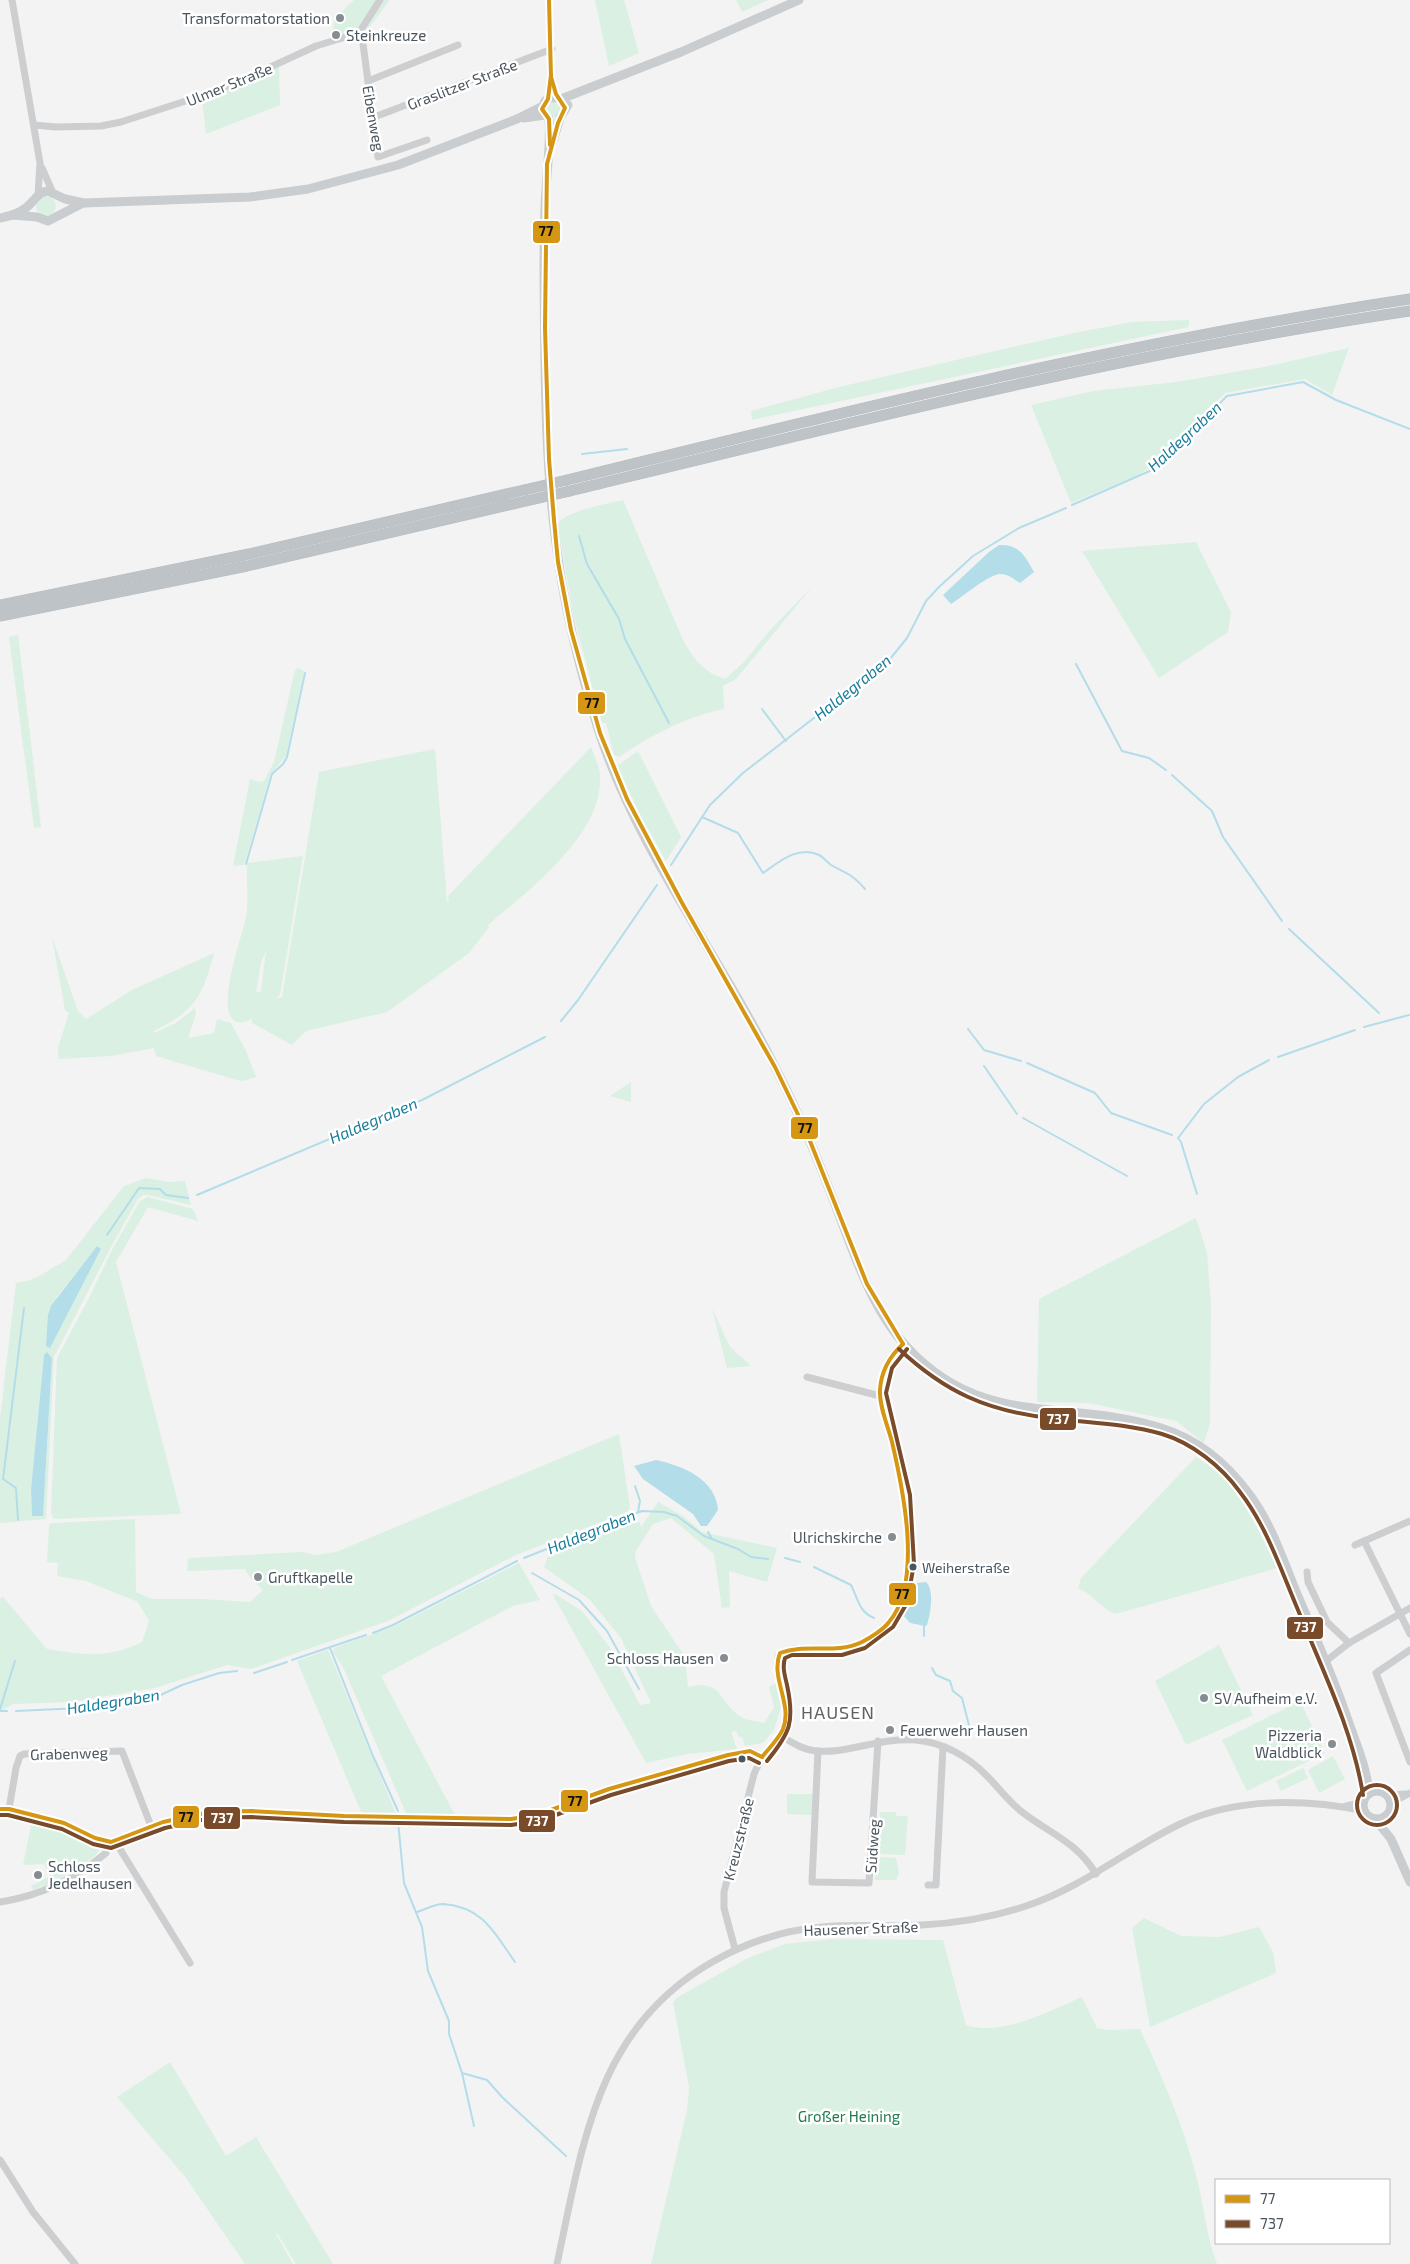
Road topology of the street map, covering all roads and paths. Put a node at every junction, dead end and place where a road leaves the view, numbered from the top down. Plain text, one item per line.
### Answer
1 (12, 0) edge
2 (380, 0) edge
3 (549, 0) edge
4 (799, 0) edge
5 (359, 33) junction
6 (458, 45) dead end
7 (552, 49) junction
8 (552, 77) junction
9 (368, 82) junction
10 (562, 102) junction
11 (546, 110) junction
12 (372, 118) junction
13 (560, 118) junction
14 (35, 129) junction
15 (427, 140) dead end
16 (549, 153) junction
17 (40, 163) junction
18 (56, 195) junction
19 (35, 198) junction
20 (84, 202) junction
21 (11, 215) junction
22 (59, 215) junction
23 (37, 217) junction
24 (0, 218) edge
25 (1410, 299) edge
26 (1410, 311) edge
27 (0, 605) edge
28 (0, 616) edge
29 (903, 1344) junction
30 (807, 1377) dead end
31 (880, 1396) junction
32 (1410, 1521) edge
33 (1364, 1541) junction
34 (1355, 1546) dead end
35 (1307, 1572) dead end
36 (1410, 1608) edge
37 (1399, 1614) junction
38 (1410, 1634) edge
39 (1349, 1643) junction
40 (1410, 1650) edge
41 (1326, 1661) junction
42 (779, 1735) junction
43 (878, 1742) junction
44 (943, 1747) junction
45 (818, 1751) junction
46 (762, 1757) junction
47 (1410, 1760) edge
48 (1366, 1773) junction
49 (1408, 1793) edge
50 (1385, 1797) junction
51 (1366, 1802) junction
52 (0, 1809) edge
53 (10, 1809) junction
54 (1388, 1814) junction
55 (1375, 1819) junction
56 (152, 1826) junction
57 (1391, 1839) junction
58 (115, 1840) junction
59 (106, 1841) junction
60 (1096, 1874) junction
61 (1410, 1882) edge
62 (928, 1885) dead end
63 (0, 1902) edge
64 (735, 1949) junction
65 (190, 1963) dead end
66 (0, 2160) edge
67 (75, 2264) edge
68 (557, 2264) edge

1 - 14 street
2 - 5 street
3 - 7 street
4 - 10 main road
5 - 9 street, Eibenweg
5 - 14 street, Ulmer Straße
6 - 9 street
7 - 8 street
7 - 12 street, Graslitzer Straße
8 - 10 street
8 - 11 street
9 - 12 street, Eibenweg
10 - 11 main road
10 - 13 main road
11 - 13 main road
11 - 16 main road
11 - 20 main road
12 - 15 street, Eibenweg
13 - 16 main road
14 - 17 street
16 - 29 main road
17 - 18 street
17 - 19 street
18 - 19 main road
18 - 20 main road
18 - 22 main road
19 - 21 main road
19 - 23 main road
20 - 22 main road
21 - 23 main road
21 - 24 main road
22 - 23 main road
25 - 27 highway, bridge
26 - 28 highway, bridge
29 - 31 street
29 - 41 main road
30 - 31 street
31 - 42 street
32 - 33 street
33 - 34 street
33 - 37 street
35 - 39 street
36 - 37 street
37 - 38 street
37 - 39 street
39 - 41 street
40 - 47 street
41 - 48 main road
42 - 45 street
42 - 46 street, Kreuzstraße
43 - 44 street
43 - 45 street
43 - 45 street, Südweg
44 - 60 street
44 - 62 street
46 - 56 street
46 - 64 street, Kreuzstraße
48 - 50 main road
48 - 51 main road
49 - 50 street
50 - 51 main road
50 - 54 main road
51 - 55 main road
51 - 60 street, Hausener Straße
52 - 53 street
53 - 56 street, Grabenweg
53 - 59 street
54 - 55 main road
54 - 57 main road
55 - 57 main road
56 - 58 street
57 - 61 main road
58 - 59 street
58 - 65 street
59 - 63 street
60 - 64 street, Hausener Straße
64 - 68 street, Hausener Straße
66 - 67 street

